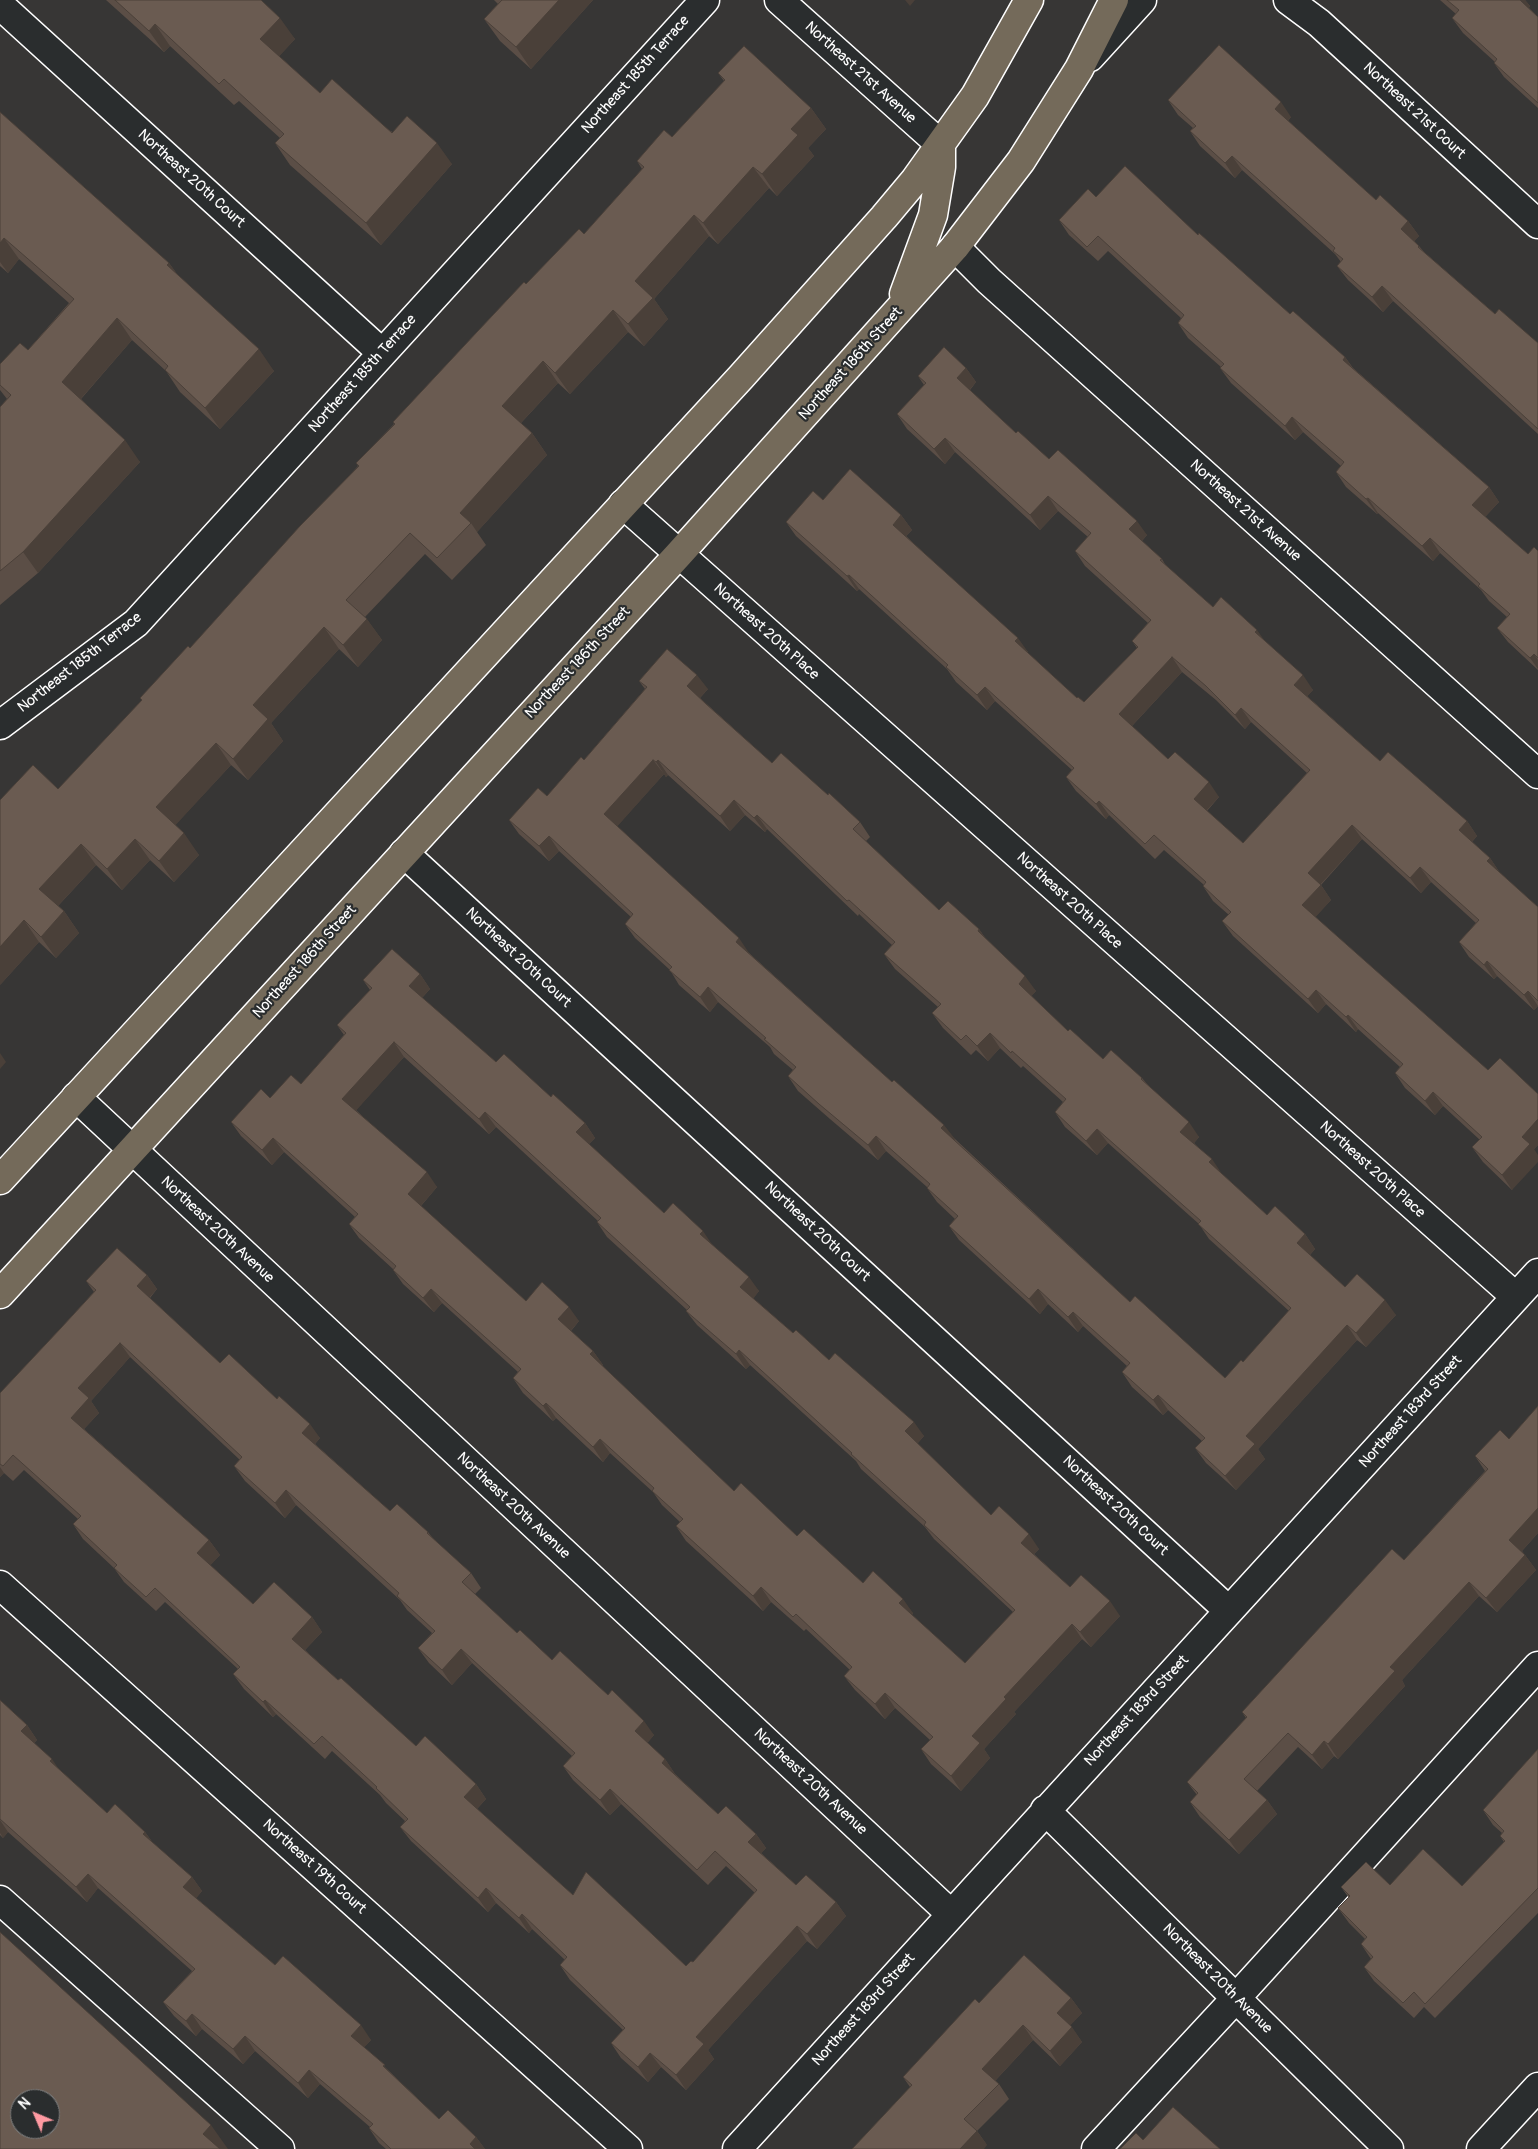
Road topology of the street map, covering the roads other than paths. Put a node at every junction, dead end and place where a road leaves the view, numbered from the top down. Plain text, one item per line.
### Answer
1 (705, 0) edge
2 (779, 0) edge
3 (1029, 0) edge
4 (1114, 0) edge
5 (1142, 0) edge
6 (1288, 0) edge
7 (0, 5) edge
8 (1079, 69) junction
9 (941, 145) junction
10 (1538, 224) edge
11 (955, 246) junction
12 (895, 316) junction
13 (382, 353) junction
14 (623, 504) junction
15 (679, 554) junction
16 (0, 725) edge
17 (1538, 774) edge
18 (404, 853) junction
19 (76, 1097) junction
20 (133, 1152) junction
21 (0, 1180) edge
22 (1538, 1273) edge
23 (0, 1294) edge
24 (1516, 1297) junction
25 (0, 1585) edge
26 (1229, 1611) junction
27 (1538, 1666) edge
28 (1045, 1810) junction
29 (1, 1902) edge
30 (951, 1914) junction
31 (1236, 1998) junction
32 (1538, 2087) edge
33 (280, 2149) edge
34 (628, 2149) edge
35 (737, 2149) edge
36 (1096, 2149) edge
37 (1389, 2149) edge
38 (1481, 2149) edge

1 - 13 street, Northeast 185th Terrace
2 - 9 street, Northeast 21st Avenue
3 - 9 main road
4 - 8 main road, Northeast 186th Street
5 - 8 street
6 - 10 street, Northeast 21st Court
7 - 13 street, Northeast 20th Court
8 - 11 main road, Northeast 186th Street
9 - 12 main road
9 - 14 main road
11 - 12 main road, Northeast 186th Street
11 - 17 street, Northeast 21st Avenue
12 - 15 main road, Northeast 186th Street
13 - 16 street, Northeast 185th Terrace
14 - 15 street, Northeast 20th Place
14 - 19 main road
15 - 18 main road, Northeast 186th Street
15 - 24 street, Northeast 20th Place
18 - 20 main road, Northeast 186th Street
18 - 26 street, Northeast 20th Court
19 - 20 street, Northeast 20th Avenue
19 - 21 main road
20 - 23 main road, Northeast 186th Street
20 - 30 street, Northeast 20th Avenue
22 - 24 street, Northeast 183rd Street
24 - 26 street, Northeast 183rd Street
25 - 34 street, Northeast 19th Court
26 - 28 street, Northeast 183rd Street
27 - 31 street
28 - 30 street, Northeast 183rd Street
28 - 31 street, Northeast 20th Avenue
29 - 33 street
30 - 35 street, Northeast 183rd Street
31 - 36 street
31 - 37 street, Northeast 20th Avenue
32 - 38 street

